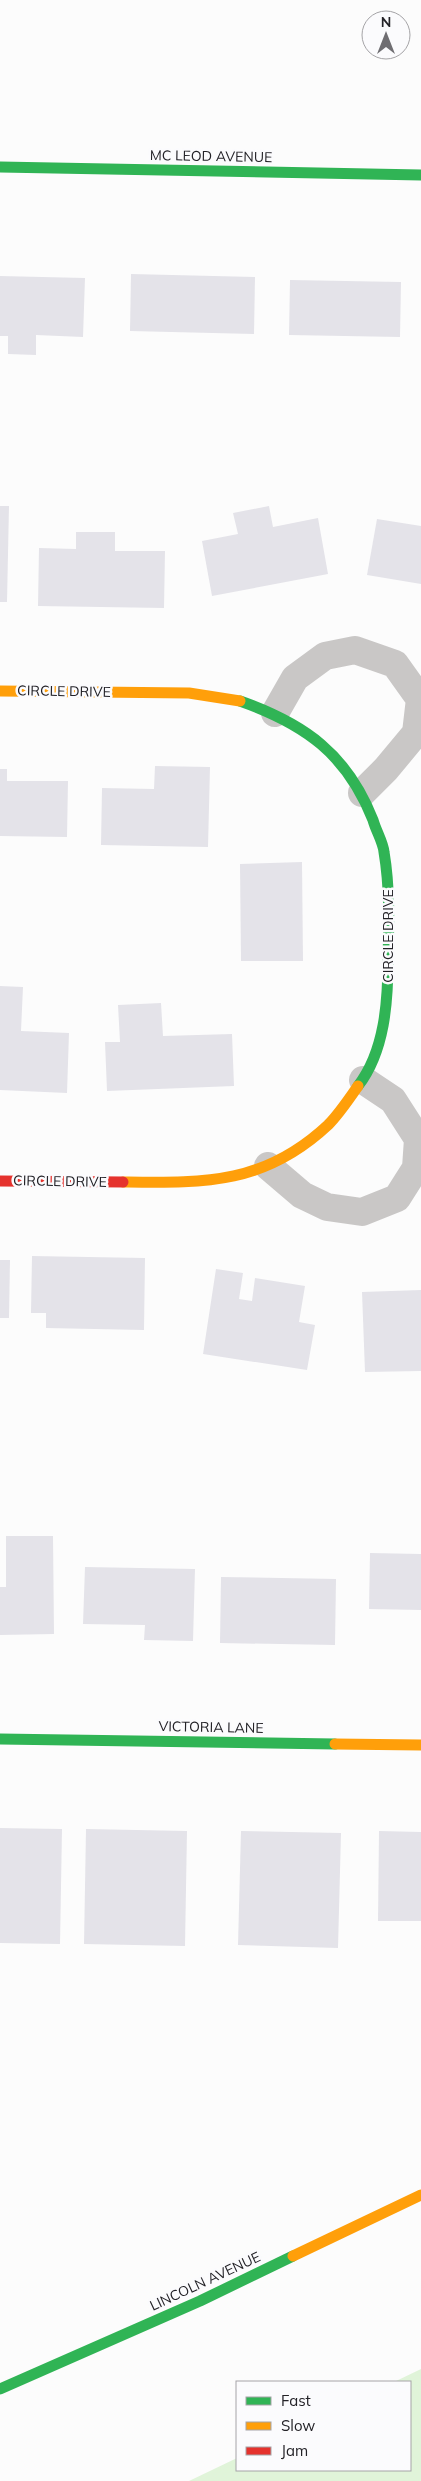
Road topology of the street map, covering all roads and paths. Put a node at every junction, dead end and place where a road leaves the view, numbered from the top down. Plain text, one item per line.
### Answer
1 (0, 167) edge
2 (421, 175) edge
3 (0, 691) edge
4 (275, 713) junction
5 (362, 793) junction
6 (363, 1080) junction
7 (268, 1166) junction
8 (0, 1181) edge
9 (0, 1739) edge
10 (421, 1744) edge
11 (421, 2195) edge
12 (0, 2389) edge

1 - 2 street, MC LEOD AVENUE
3 - 4 street, CIRCLE DRIVE
4 - 5 street, CIRCLE DRIVE
4 - 5 street
5 - 6 street, CIRCLE DRIVE
6 - 7 street, CIRCLE DRIVE
6 - 7 street
7 - 8 street, CIRCLE DRIVE
9 - 10 street, VICTORIA LANE
11 - 12 street, LINCOLN AVENUE

